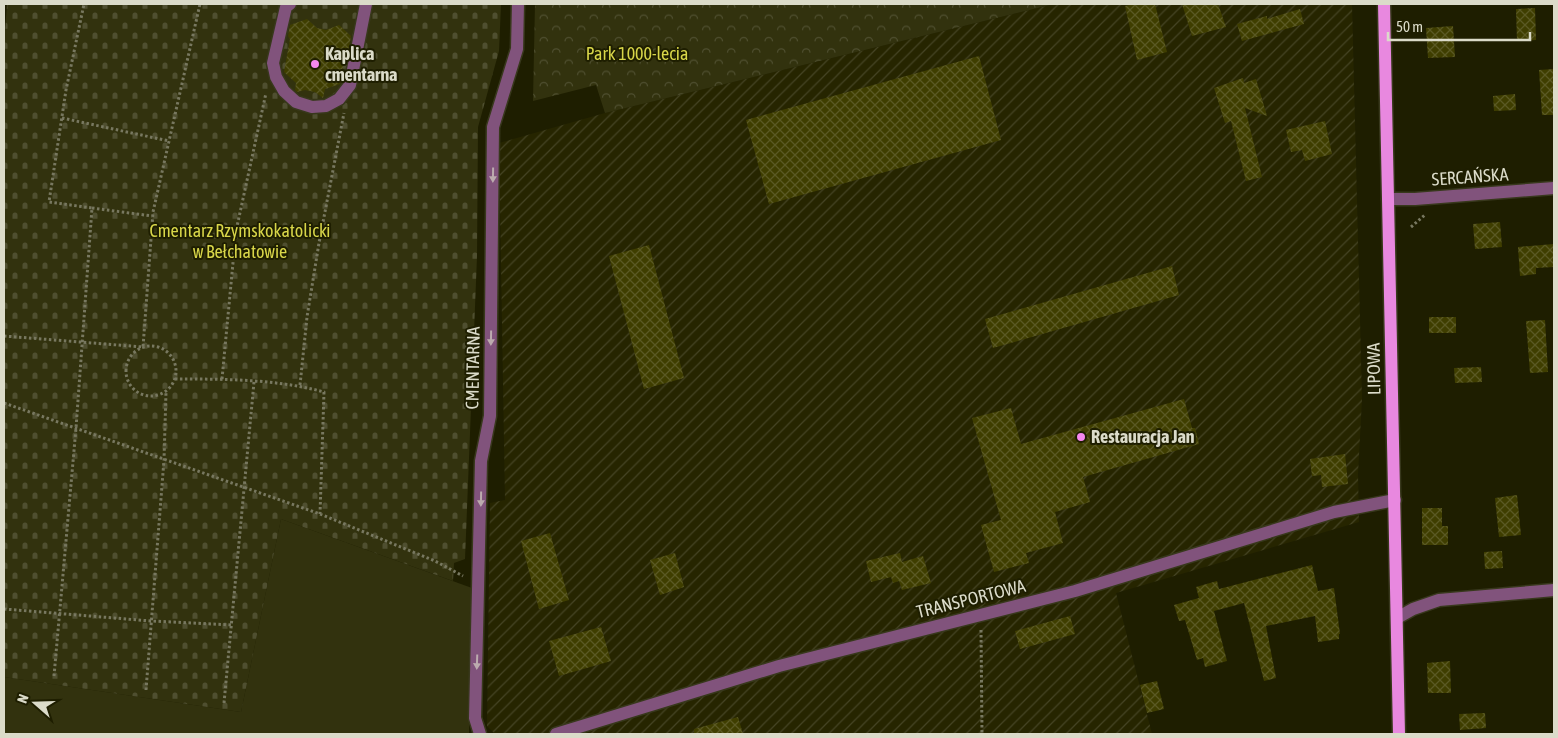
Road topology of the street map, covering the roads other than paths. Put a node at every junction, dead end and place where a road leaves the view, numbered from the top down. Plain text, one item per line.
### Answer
1 (290, 4) edge
2 (366, 4) edge
3 (518, 4) edge
4 (1384, 4) edge
5 (1554, 188) edge
6 (1388, 199) junction
7 (1395, 500) junction
8 (1554, 590) edge
9 (1397, 618) junction
10 (480, 734) edge
11 (556, 734) edge
12 (1399, 734) edge

1 - 2 street
3 -> 10 street, CMENTARNA
4 - 6 main road, LIPOWA
5 - 6 street, SERCAŃSKA
6 - 7 main road, LIPOWA
7 - 9 main road, LIPOWA
7 - 11 street, TRANSPORTOWA
8 - 9 street
9 - 12 main road, LIPOWA

